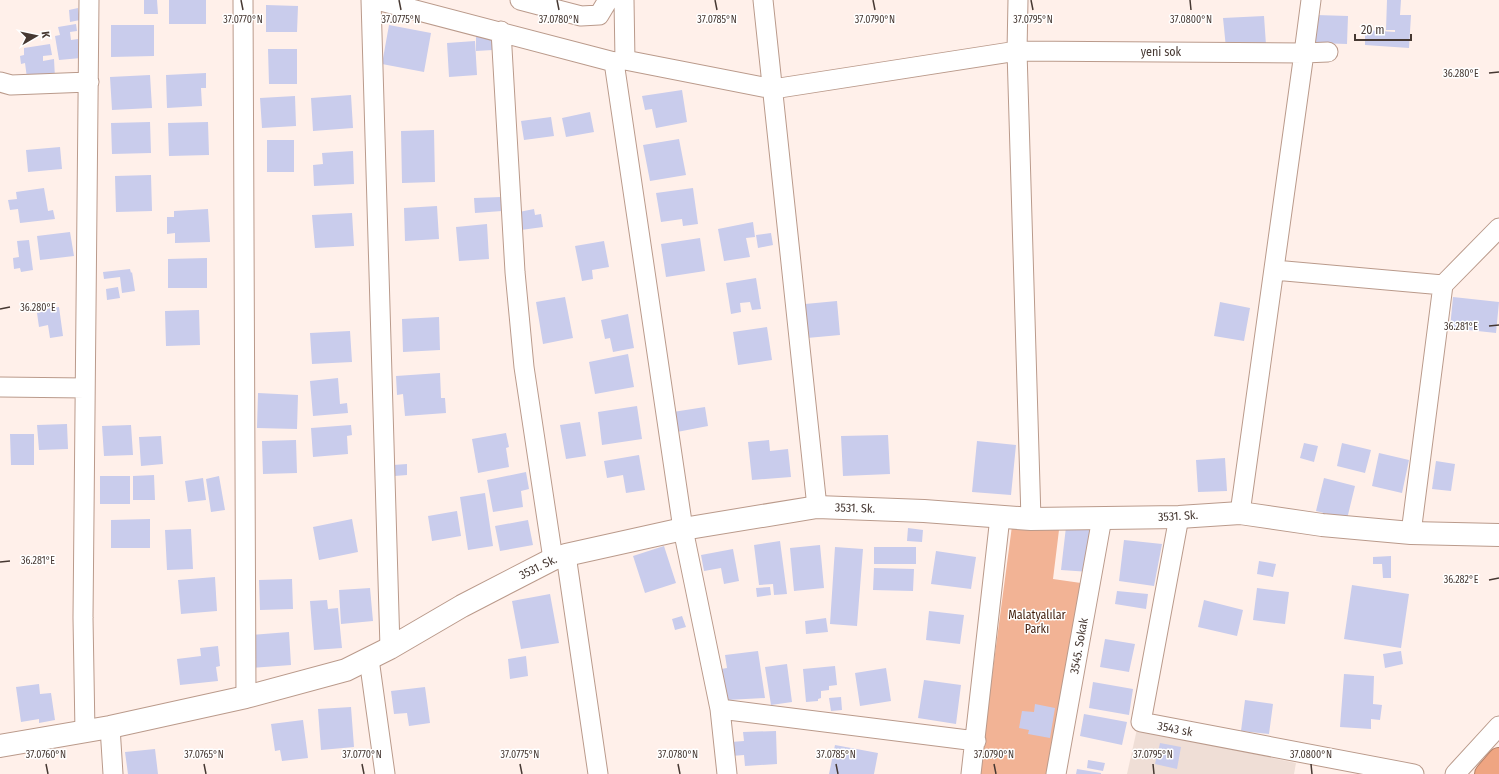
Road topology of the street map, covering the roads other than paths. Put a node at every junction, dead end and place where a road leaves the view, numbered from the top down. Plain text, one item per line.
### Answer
1 (89, 0) edge
2 (243, 0) edge
3 (371, 0) edge
4 (377, 0) edge
5 (520, 0) edge
6 (608, 0) edge
7 (624, 0) edge
8 (763, 0) edge
9 (1018, 0) edge
10 (1311, 0) edge
11 (501, 31) junction
12 (1017, 51) junction
13 (1328, 52) dead end
14 (1304, 53) junction
15 (620, 61) junction
16 (0, 82) edge
17 (89, 82) junction
18 (773, 88) junction
19 (1499, 228) edge
20 (1274, 270) junction
21 (1443, 285) junction
22 (0, 386) edge
23 (85, 388) junction
24 (817, 507) junction
25 (1240, 513) junction
26 (1000, 517) junction
27 (1180, 517) junction
28 (1102, 518) junction
29 (1031, 519) junction
30 (683, 529) junction
31 (1412, 533) junction
32 (1499, 535) edge
33 (559, 557) junction
34 (390, 648) junction
35 (369, 659) junction
36 (246, 697) junction
37 (720, 709) junction
38 (1499, 726) edge
39 (110, 728) junction
40 (85, 732) junction
41 (976, 741) junction
42 (0, 746) edge
43 (1499, 759) edge
44 (113, 774) edge
45 (385, 774) edge
46 (598, 774) edge
47 (727, 774) edge
48 (972, 774) edge
49 (1056, 774) edge
50 (1414, 774) edge
51 (1456, 774) edge
52 (1486, 774) edge

1 - 17 street
2 - 36 street
3 - 34 street
4 - 11 street, yeni sok
5 - 6 street
7 - 15 street
8 - 18 street
9 - 12 street
10 - 14 street
11 - 15 street, yeni sok
11 - 33 street
12 - 14 street, yeni sok
12 - 18 street, yeni sok
12 - 29 street
13 - 14 street, yeni sok
14 - 20 street
15 - 18 street, yeni sok
15 - 30 street
16 - 17 street
17 - 23 street
18 - 24 street
19 - 21 street
20 - 21 street
20 - 25 street
21 - 31 street
22 - 23 street
23 - 40 street
24 - 26 street, 3531. Sk.
24 - 30 street, 3531. Sk.
25 - 27 street, 3531. Sk.
25 - 31 street, 3531. Sk.
26 - 29 street, 3531. Sk.
26 - 41 street
27 - 28 street, 3531. Sk.
27 - 50 street, 3543 sk
28 - 29 street, 3531. Sk.
28 - 49 street, 3545. Sokak
30 - 33 street, 3531. Sk.
30 - 37 street
31 - 32 street, 3531. Sk.
33 - 34 street, 3531. Sk.
33 - 46 street
34 - 35 street, 3531. Sk.
35 - 36 street, 3531. Sk.
35 - 45 street
36 - 39 street, 3531. Sk.
37 - 41 street
37 - 47 street
38 - 51 street
39 - 40 street, 3531. Sk.
39 - 44 street
40 - 42 street, 3531. Sk.
41 - 48 street
43 - 52 highway

